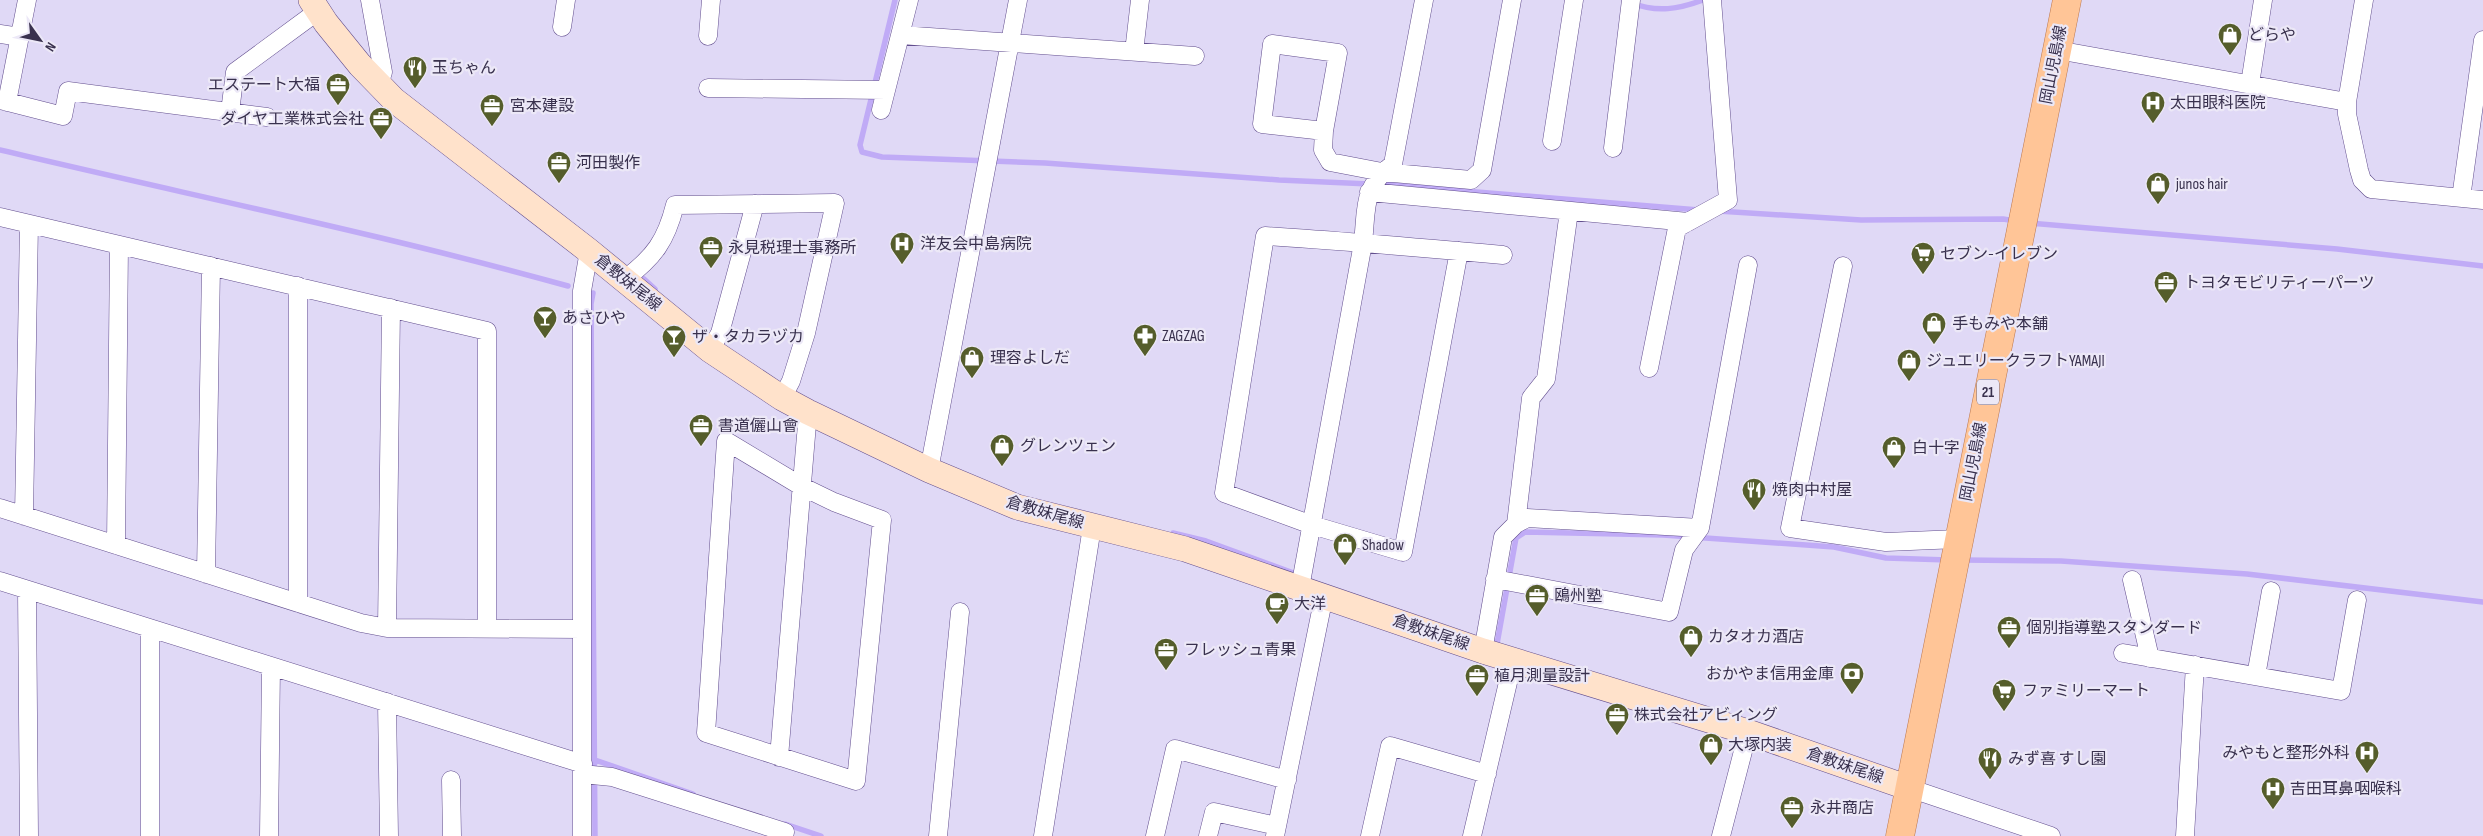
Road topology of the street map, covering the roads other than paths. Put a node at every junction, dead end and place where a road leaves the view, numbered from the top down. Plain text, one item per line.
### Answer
1 (27, 0) edge
2 (370, 0) edge
3 (566, 0) edge
4 (711, 0) edge
5 (909, 0) edge
6 (1018, 0) edge
7 (1140, 0) edge
8 (1424, 0) edge
9 (1512, 0) edge
10 (1574, 0) edge
11 (2067, 0) edge
12 (2263, 0) edge
13 (2364, 0) edge
14 (1712, 2) edge
15 (314, 5) edge
16 (1631, 5) edge
17 (562, 27) dead end
18 (0, 34) edge
19 (900, 35) junction
20 (708, 36) dead end
21 (20, 37) junction
22 (2483, 40) edge
23 (1009, 43) junction
24 (2057, 50) junction
25 (1134, 52) junction
26 (1195, 56) dead end
27 (2250, 84) junction
28 (379, 85) junction
29 (708, 88) dead end
30 (878, 90) junction
31 (4, 101) edge
32 (2347, 102) junction
33 (881, 110) dead end
34 (230, 112) junction
35 (267, 116) dead end
36 (1324, 131) junction
37 (1552, 141) dead end
38 (1613, 148) dead end
39 (1374, 183) junction
40 (2461, 198) junction
41 (2483, 200) edge
42 (755, 204) junction
43 (1569, 211) junction
44 (0, 217) edge
45 (1691, 220) junction
46 (29, 224) junction
47 (1363, 243) junction
48 (119, 244) junction
49 (589, 251) junction
50 (1459, 251) junction
51 (1503, 255) dead end
52 (1748, 265) dead end
53 (211, 266) junction
54 (1843, 266) dead end
55 (625, 279) junction
56 (298, 286) junction
57 (391, 308) junction
58 (715, 342) junction
59 (1649, 368) dead end
60 (786, 391) junction
61 (808, 412) junction
62 (929, 470) junction
63 (801, 486) junction
64 (0, 508) edge
65 (24, 516) junction
66 (1516, 524) junction
67 (1092, 526) junction
68 (1312, 526) junction
69 (1695, 534) junction
70 (116, 545) junction
71 (1956, 554) junction
72 (206, 574) junction
73 (1302, 580) junction
74 (2132, 580) dead end
75 (0, 581) edge
76 (1503, 581) junction
77 (27, 590) junction
78 (2271, 591) dead end
79 (1324, 596) junction
80 (2357, 600) dead end
81 (298, 603) junction
82 (960, 612) dead end
83 (150, 628) junction
84 (388, 628) junction
85 (488, 628) junction
86 (582, 629) junction
87 (1484, 644) junction
88 (2123, 653) dead end
89 (2150, 658) junction
90 (1513, 661) junction
91 (271, 666) junction
92 (2195, 666) junction
93 (2256, 676) junction
94 (387, 702) junction
95 (1748, 732) junction
96 (779, 756) junction
97 (589, 772) junction
98 (1487, 774) junction
99 (451, 780) dead end
100 (1287, 780) junction
101 (1909, 788) junction
102 (1276, 831) edge
103 (29, 836) edge
104 (150, 836) edge
105 (269, 836) edge
106 (390, 836) edge
107 (452, 836) edge
108 (582, 836) edge
109 (784, 836) edge
110 (938, 836) edge
111 (1043, 836) edge
112 (1155, 836) edge
113 (1208, 836) edge
114 (1370, 836) edge
115 (1472, 836) edge
116 (1721, 836) edge
117 (1900, 836) edge
118 (2051, 836) edge
119 (2185, 836) edge

1 - 21 street
2 - 28 street
3 - 17 street
4 - 20 street
5 - 19 street
6 - 23 street
7 - 25 street
8 - 39 street
9 - 39 street
10 - 37 street
11 - 24 main road, 岡山児島線 / 21
12 - 27 street
13 - 32 street
14 - 45 street
15 - 28 main road, 倉敷妹尾線
15 - 34 street
16 - 38 street
18 - 21 street
19 - 23 street
19 - 30 street
21 - 31 street
22 - 40 street
23 - 25 street
23 - 62 street
24 - 27 street
24 - 71 main road, 岡山児島線 / 21
25 - 26 street
27 - 32 street
28 - 49 main road, 倉敷妹尾線
29 - 30 street
30 - 33 street
31 - 34 street
32 - 40 street
34 - 35 street
36 - 36 street
36 - 39 street
39 - 43 street
39 - 47 street
40 - 41 street
42 - 55 street
42 - 58 street
42 - 60 street
43 - 45 street
43 - 66 street
44 - 46 street
45 - 59 street
46 - 48 street
46 - 65 street
47 - 50 street
47 - 68 street
47 - 68 street
48 - 53 street
48 - 70 street
49 - 55 main road, 倉敷妹尾線
49 - 86 street
50 - 51 street
50 - 68 street
52 - 69 street
53 - 56 street
53 - 72 street
54 - 71 street
55 - 58 main road, 倉敷妹尾線
56 - 57 street
56 - 81 street
57 - 84 street
57 - 85 street
58 - 60 main road, 倉敷妹尾線
60 - 61 main road, 倉敷妹尾線
61 - 62 main road, 倉敷妹尾線
61 - 63 street
62 - 67 main road, 倉敷妹尾線
63 - 96 street
63 - 96 street
63 - 96 street
64 - 65 street
65 - 70 street
66 - 69 street
66 - 76 street
67 - 73 main road, 倉敷妹尾線
67 - 111 street
68 - 73 street
69 - 76 street
70 - 72 street
71 - 101 main road, 岡山児島線 / 21
72 - 81 street
73 - 79 main road, 倉敷妹尾線
74 - 89 street
75 - 77 street
76 - 87 street
77 - 83 street
77 - 103 street
78 - 93 street
79 - 87 main road, 倉敷妹尾線
79 - 100 street
80 - 93 street
81 - 84 street
82 - 110 street
83 - 91 street
83 - 104 street
84 - 85 street
85 - 86 street
86 - 97 street
87 - 90 main road, 倉敷妹尾線
88 - 89 street
89 - 92 street
90 - 95 main road, 倉敷妹尾線
90 - 98 street
91 - 94 street
91 - 105 street
92 - 93 street
92 - 119 street
94 - 97 street
94 - 106 street
95 - 101 main road, 倉敷妹尾線
95 - 116 street
97 - 108 street
97 - 109 street
98 - 114 street
98 - 115 street
99 - 107 street
100 - 102 street
100 - 112 street
101 - 117 main road, 岡山児島線 / 21
101 - 118 street
102 - 113 street

